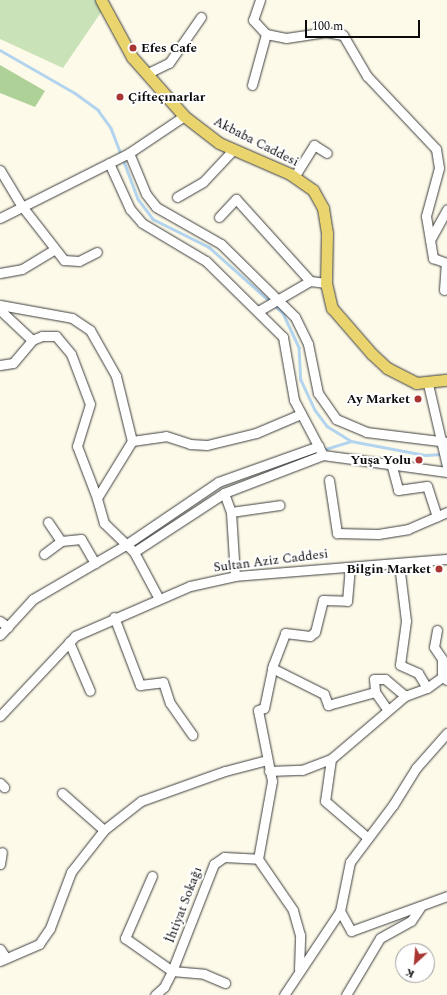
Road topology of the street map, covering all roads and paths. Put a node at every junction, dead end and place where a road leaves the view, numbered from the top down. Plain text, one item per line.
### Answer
1 (101, 0) edge
2 (260, 0) edge
3 (201, 17) dead end
4 (266, 34) junction
5 (146, 74) junction
6 (252, 85) dead end
7 (184, 116) junction
8 (233, 150) junction
9 (327, 153) dead end
10 (127, 154) junction
11 (109, 162) junction
12 (0, 170) edge
13 (294, 177) junction
14 (177, 197) dead end
15 (21, 205) junction
16 (447, 209) edge
17 (219, 217) dead end
18 (0, 218) edge
19 (430, 240) junction
20 (54, 250) junction
21 (97, 252) dead end
22 (446, 263) edge
23 (0, 273) edge
24 (310, 281) junction
25 (326, 283) junction
26 (444, 290) dead end
27 (278, 299) junction
28 (0, 306) edge
29 (262, 309) junction
30 (0, 310) edge
31 (32, 340) junction
32 (0, 364) edge
33 (447, 380) edge
34 (428, 384) junction
35 (300, 414) junction
36 (132, 441) junction
37 (442, 444) edge
38 (321, 450) junction
39 (391, 463) junction
40 (447, 468) edge
41 (329, 480) dead end
42 (224, 493) junction
43 (97, 498) junction
44 (280, 505) dead end
45 (232, 512) junction
46 (447, 512) edge
47 (437, 516) junction
48 (48, 522) dead end
49 (62, 541) junction
50 (124, 546) junction
51 (134, 552) junction
52 (44, 554) dead end
53 (447, 559) edge
54 (95, 563) junction
55 (399, 564) junction
56 (350, 567) junction
57 (235, 576) junction
58 (158, 598) junction
59 (114, 617) junction
60 (0, 621) edge
61 (8, 628) junction
62 (437, 630) dead end
63 (0, 638) edge
64 (69, 642) junction
65 (272, 668) junction
66 (444, 678) edge
67 (427, 688) junction
68 (90, 691) dead end
69 (375, 692) junction
70 (406, 696) junction
71 (387, 709) junction
72 (0, 716) edge
73 (447, 733) edge
74 (192, 735) dead end
75 (331, 759) junction
76 (267, 760) junction
77 (270, 771) junction
78 (62, 793) dead end
79 (104, 830) junction
80 (367, 837) junction
81 (2, 852) dead end
82 (258, 859) junction
83 (0, 864) edge
84 (152, 876) dead end
85 (447, 896) edge
86 (421, 906) junction
87 (340, 911) junction
88 (0, 949) edge
89 (3, 959) edge
90 (299, 969) junction
91 (172, 971) junction
92 (225, 983) dead end
93 (155, 995) edge
94 (284, 995) edge
95 (346, 995) edge

1 - 5 main road, Akbaba Caddesi
2 - 4 street
3 - 5 street
4 - 6 street
4 - 19 street
5 - 7 main road, Akbaba Caddesi
7 - 8 main road, Akbaba Caddesi
7 - 10 street
8 - 13 main road, Akbaba Caddesi
8 - 14 street
9 - 13 street
10 - 11 street
10 - 27 street
11 - 15 street
11 - 29 street
12 - 15 street
13 - 25 main road, Akbaba Caddesi
15 - 18 street
15 - 20 street
16 - 19 street
17 - 24 street
19 - 22 street
20 - 21 street
20 - 23 street
22 - 26 street
24 - 25 street
24 - 27 street
25 - 34 main road, Akbaba Caddesi
27 - 29 street
27 - 37 street
28 - 36 street
29 - 35 street
30 - 31 street
31 - 32 street
31 - 43 street
33 - 34 main road, Akbaba Caddesi
34 - 37 street
35 - 36 street
35 - 38 street
36 - 43 street
37 - 40 street
38 - 39 street
38 - 42 street
38 - 50 street
39 - 40 street
39 - 47 street
41 - 47 street
42 - 45 street
42 - 51 street
43 - 50 street
44 - 45 street
45 - 57 street
46 - 47 street
48 - 49 street
49 - 52 street
49 - 54 street
50 - 51 street
50 - 54 street
51 - 58 street
53 - 55 street, Sultan Aziz Caddesi
54 - 61 street
55 - 56 street, Sultan Aziz Caddesi
55 - 67 street
56 - 57 street, Sultan Aziz Caddesi
56 - 65 street
57 - 58 street, Sultan Aziz Caddesi
58 - 59 street, Sultan Aziz Caddesi
59 - 64 street, Sultan Aziz Caddesi
59 - 74 street
60 - 61 street
61 - 63 street
62 - 66 street
64 - 68 street
64 - 72 street, Sultan Aziz Caddesi
65 - 69 street
65 - 76 street
66 - 67 street
67 - 70 street
69 - 70 street
69 - 71 street
70 - 71 street
71 - 75 street
73 - 80 street
75 - 77 street
75 - 80 street
76 - 77 street
76 - 79 street
77 - 82 street
78 - 79 street
79 - 89 street
80 - 87 street
81 - 83 street
82 - 90 street
82 - 91 street, İhtiyat Sokağı
84 - 91 street
85 - 86 street
86 - 87 street
86 - 95 street
87 - 90 street
88 - 89 street
90 - 94 street
91 - 92 street
91 - 93 street, İhtiyat Sokağı

